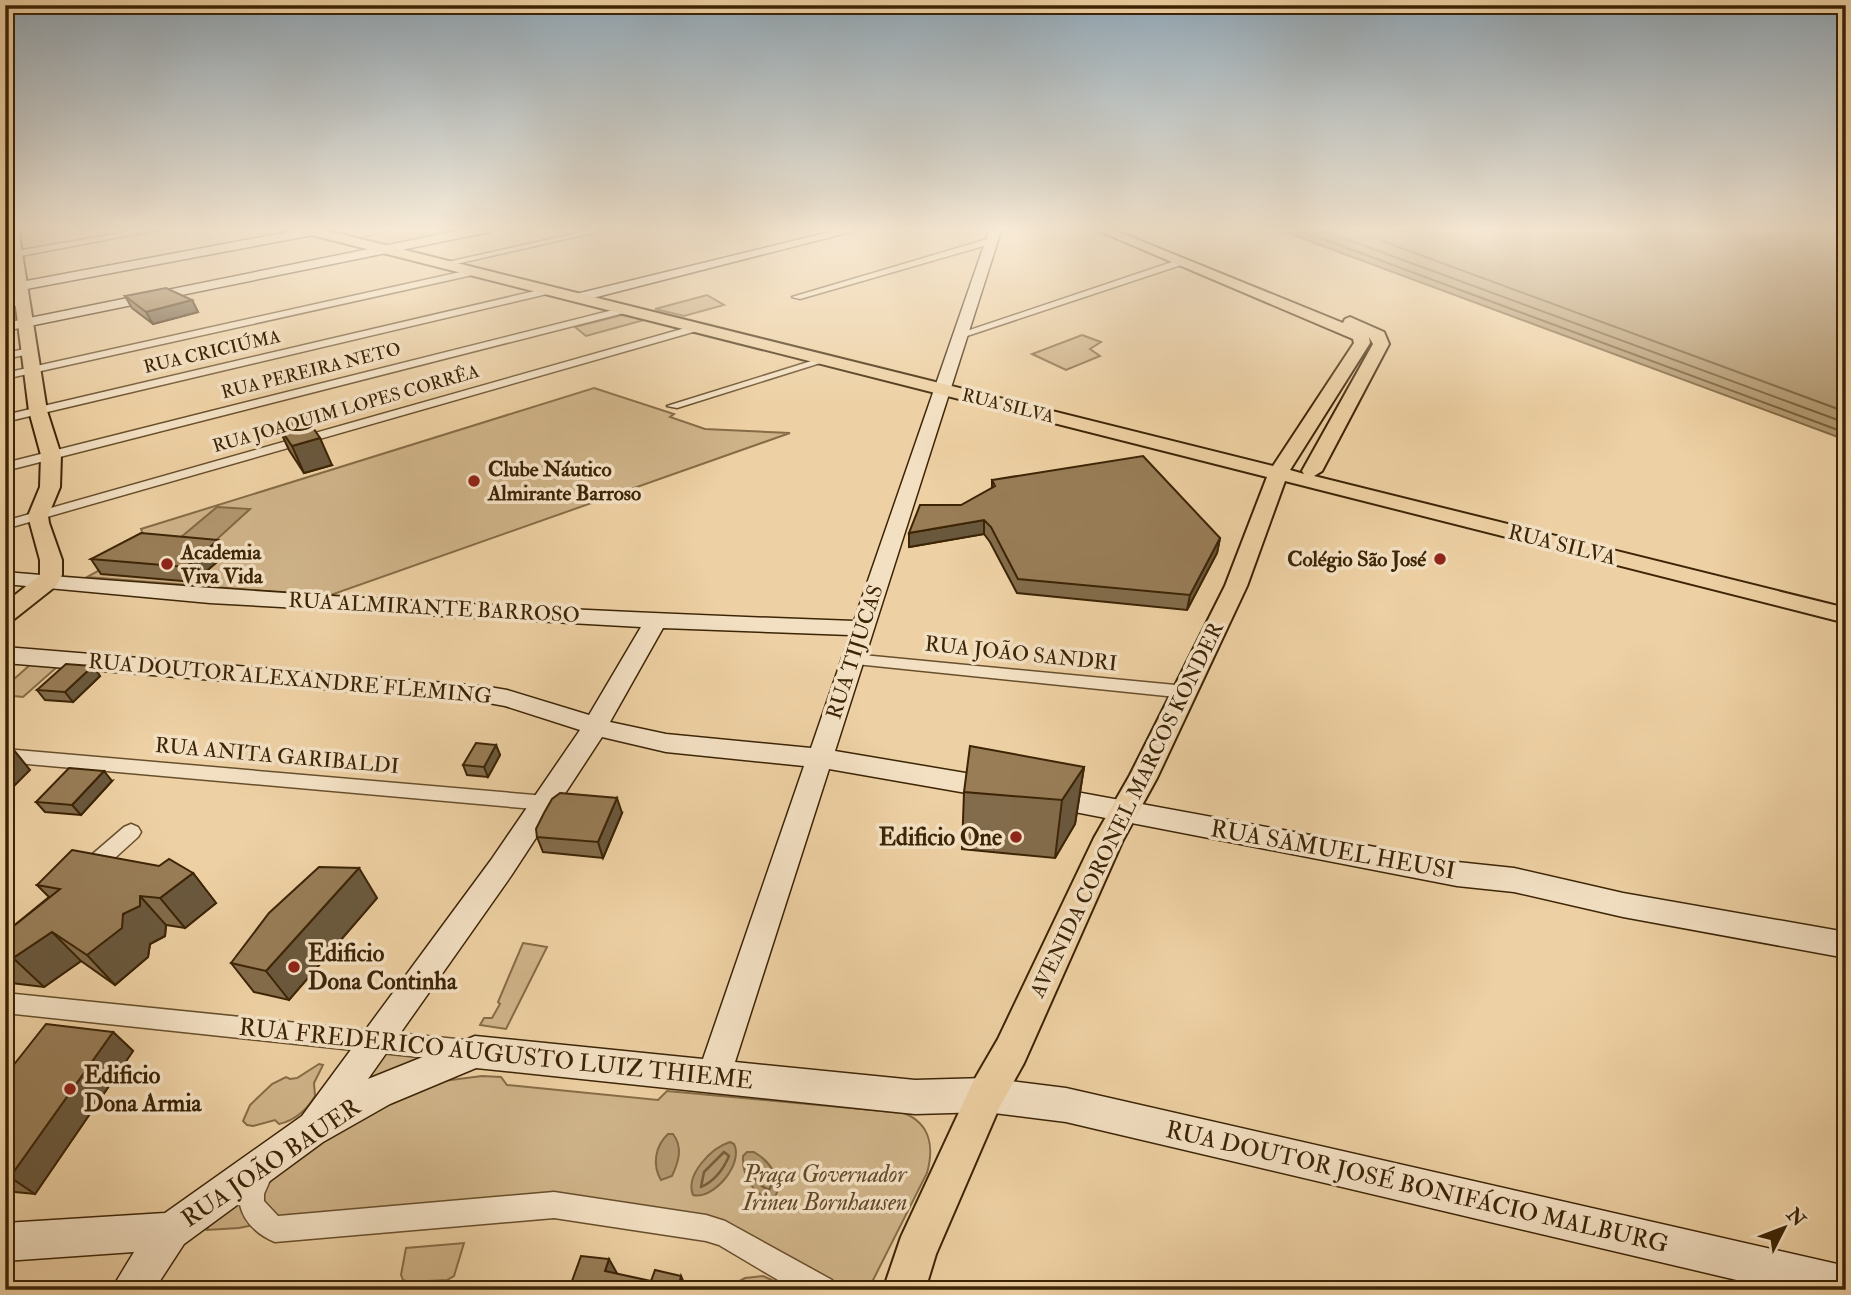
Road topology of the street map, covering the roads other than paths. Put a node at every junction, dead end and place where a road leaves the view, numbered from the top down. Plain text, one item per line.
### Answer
1 (15, 288) edge
2 (195, 288) edge
3 (400, 288) edge
4 (538, 288) edge
5 (616, 288) edge
6 (824, 288) edge
7 (975, 288) edge
8 (1101, 288) edge
9 (1244, 288) edge
10 (1267, 288) edge
11 (548, 291) junction
12 (797, 297) dead end
13 (577, 298) junction
14 (625, 310) junction
15 (25, 323) junction
16 (5, 327) edge
17 (696, 328) junction
18 (960, 335) junction
19 (30, 351) junction
20 (5, 356) edge
21 (825, 360) junction
22 (32, 370) junction
23 (5, 376) edge
24 (942, 389) junction
25 (673, 406) dead end
26 (38, 411) junction
27 (5, 419) edge
28 (51, 455) junction
29 (5, 467) edge
30 (1312, 471) junction
31 (1278, 474) junction
32 (38, 516) junction
33 (5, 525) edge
34 (5, 578) edge
35 (48, 581) junction
36 (1846, 600) edge
37 (5, 615) edge
38 (1846, 616) edge
39 (656, 620) junction
40 (863, 628) junction
41 (5, 655) edge
42 (852, 659) junction
43 (1186, 692) junction
44 (596, 725) junction
45 (5, 755) edge
46 (820, 758) junction
47 (546, 803) junction
48 (1125, 810) junction
49 (131, 832) dead end
50 (68, 888) edge
51 (1846, 945) edge
52 (5, 1003) edge
53 (375, 1042) junction
54 (475, 1052) junction
55 (714, 1076) junction
56 (986, 1095) junction
57 (311, 1130) junction
58 (269, 1162) junction
59 (171, 1231) junction
60 (5, 1242) edge
61 (1846, 1286) edge
62 (131, 1290) edge
63 (822, 1290) edge
64 (904, 1290) edge

1 - 15 main road
2 - 15 street
3 - 22 street
4 - 11 main road, RUA SILVA
5 - 13 street
6 - 12 street
7 - 18 street, RUA TIJUCAS
8 - 18 street
9 - 31 main road, AVENIDA CORONEL MARCOS KONDER
10 - 30 main road
11 - 13 main road, RUA SILVA
11 - 26 street, RUA CRICIÚMA
13 - 14 main road, RUA SILVA
14 - 17 main road, RUA SILVA
14 - 28 street, RUA PEREIRA NETO
15 - 16 street
15 - 19 main road
17 - 21 main road, RUA SILVA
17 - 32 street, RUA JOAQUIM LOPES CORRÊA
18 - 24 street, RUA TIJUCAS
19 - 20 street
19 - 22 main road
21 - 24 main road, RUA SILVA
21 - 25 street
22 - 23 street
22 - 26 main road
24 - 31 main road, RUA SILVA
24 - 40 street, RUA TIJUCAS
26 - 27 street, RUA CRICIÚMA
26 - 28 main road
28 - 29 street, RUA PEREIRA NETO
28 - 32 main road
30 - 31 main road, RUA SILVA
30 - 36 main road, RUA SILVA
31 - 38 main road, RUA SILVA
31 - 43 main road, AVENIDA CORONEL MARCOS KONDER
32 - 33 street, RUA JOAQUIM LOPES CORRÊA
32 - 35 main road
34 - 35 street, RUA ALMIRANTE BARROSO
35 - 37 main road
35 - 39 street, RUA ALMIRANTE BARROSO
39 - 40 street, RUA ALMIRANTE BARROSO
39 - 44 street
40 - 42 street, RUA TIJUCAS
41 - 44 street, RUA DOUTOR ALEXANDRE FLEMING
42 - 43 street, RUA JOÃO SANDRI
42 - 46 street, RUA TIJUCAS
43 - 48 main road, AVENIDA CORONEL MARCOS KONDER
44 - 46 street, RUA DOUTOR ALEXANDRE FLEMING
44 - 47 street
45 - 47 street, RUA ANITA GARIBALDI
46 - 48 street, RUA SAMUEL HEUSI
46 - 55 street, RUA TIJUCAS
47 - 53 street
48 - 51 street, RUA SAMUEL HEUSI
48 - 56 main road, AVENIDA CORONEL MARCOS KONDER
49 - 50 street
52 - 53 street, RUA FREDERICO AUGUSTO LUIZ THIEME
53 - 54 street, RUA FREDERICO AUGUSTO LUIZ THIEME
53 - 57 street
54 - 55 street, RUA FREDERICO AUGUSTO LUIZ THIEME
54 - 57 street, RUA JOÃO BAUER
55 - 56 street, RUA FREDERICO AUGUSTO LUIZ THIEME
56 - 61 street, RUA DOUTOR JOSÉ BONIFÁCIO MALBURG
56 - 64 main road, AVENIDA CORONEL MARCOS KONDER
57 - 58 street, RUA JOÃO BAUER
58 - 59 street, RUA JOÃO BAUER
58 - 63 street
59 - 60 street
59 - 62 street, RUA JOÃO BAUER

